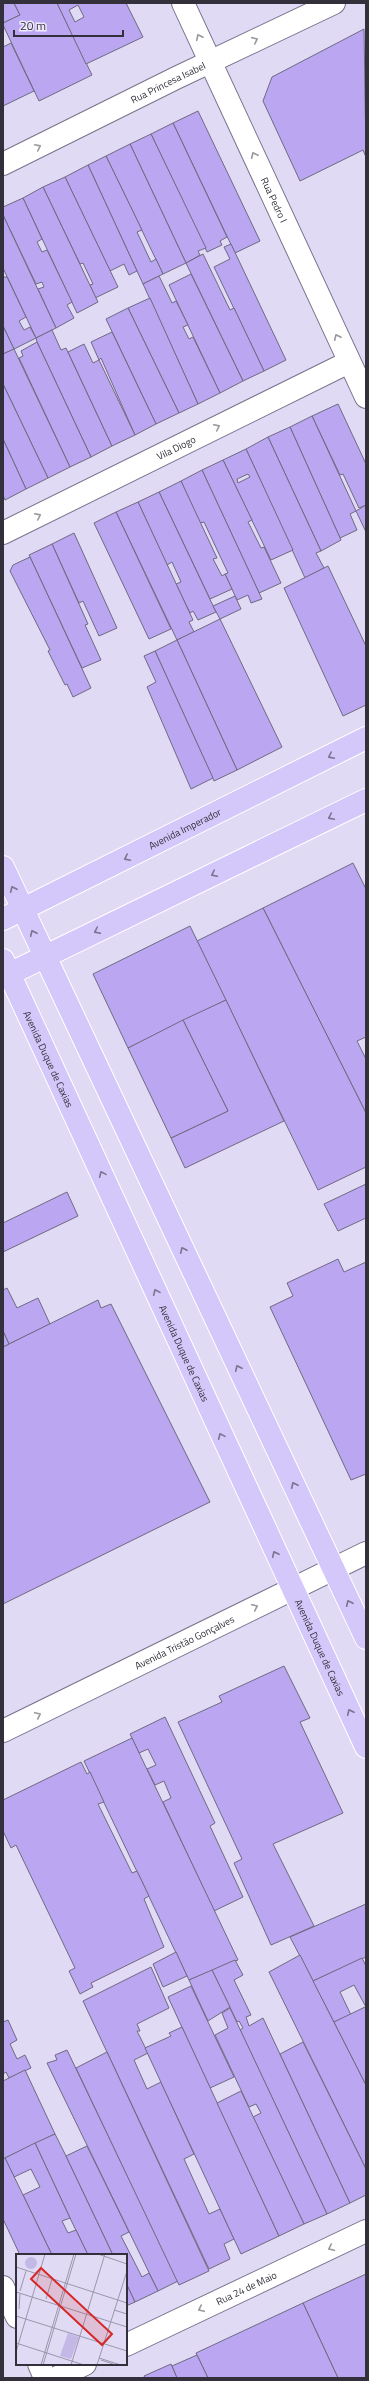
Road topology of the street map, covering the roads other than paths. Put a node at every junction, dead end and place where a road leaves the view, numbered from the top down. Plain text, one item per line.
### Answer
1 (183, 3) edge
2 (334, 3) edge
3 (211, 61) junction
4 (3, 164) edge
5 (349, 362) junction
6 (366, 397) edge
7 (3, 533) edge
8 (366, 738) edge
9 (366, 800) edge
10 (3, 868) edge
11 (22, 910) junction
12 (3, 919) edge
13 (44, 957) junction
14 (5, 970) edge
15 (366, 1553) edge
16 (333, 1568) junction
17 (292, 1590) junction
18 (366, 1638) edge
19 (3, 1731) edge
20 (366, 1747) edge
21 (366, 2231) edge
22 (3, 2287) edge
23 (16, 2315) edge
24 (127, 2344) edge
25 (39, 2365) edge
26 (83, 2365) edge
27 (45, 2378) edge
28 (56, 2378) edge

3 -> 1 street, Rua Pedro I
3 -> 2 street, Rua Princesa Isabel
4 -> 3 street, Rua Princesa Isabel
5 -> 3 street, Rua Pedro I
5 - 6 street, Rua Pedro I
7 -> 5 street, Vila Diogo
8 -> 11 main road, Avenida Imperador
9 -> 13 main road
11 -> 10 main road
11 - 12 main road, Avenida Imperador
13 -> 11 main road
13 - 14 main road
16 -> 13 main road
17 -> 14 main road, Avenida Duque de Caxias
15 - 16 street, Avenida Tristão Gonçalves
16 - 17 street, Avenida Tristão Gonçalves
18 -> 16 main road
19 -> 17 street, Avenida Tristão Gonçalves
20 -> 17 main road, Avenida Duque de Caxias
21 -> 24 street, Rua 24 de Maio
22 - 23 street
25 - 27 street
26 - 28 street

